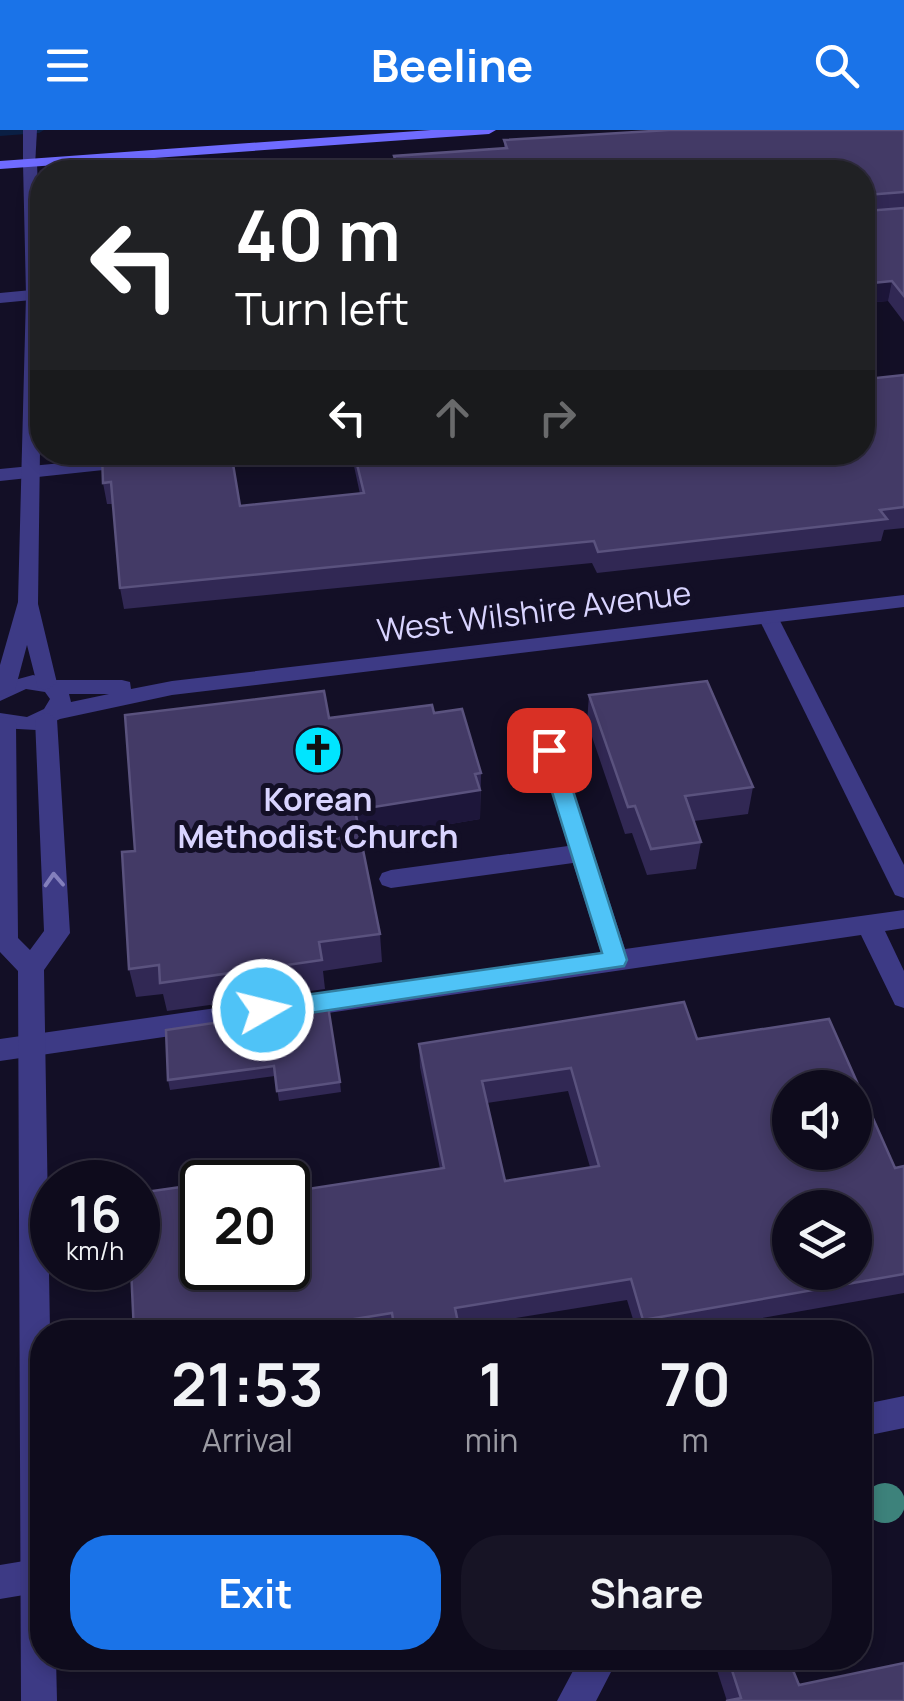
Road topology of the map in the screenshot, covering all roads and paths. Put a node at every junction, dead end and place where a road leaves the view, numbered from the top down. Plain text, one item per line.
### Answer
1 (489, 130) edge
2 (30, 132) edge
3 (72, 160) edge
4 (30, 163) joint
5 (0, 165) edge
6 (30, 295) edge
7 (0, 298) edge
8 (32, 465) edge
9 (103, 465) edge
10 (32, 472) junction
11 (0, 475) edge
12 (904, 601) edge
13 (28, 602) junction
14 (768, 616) junction
15 (50, 685) junction
16 (172, 688) junction
17 (2, 692) edge
18 (50, 716) junction
19 (2, 721) edge
20 (549, 750) dead end
21 (581, 852) junction
22 (391, 878) dead end
23 (904, 890) edge
24 (904, 919) edge
25 (869, 924) junction
26 (616, 960) junction
27 (31, 968) junction
28 (904, 998) edge
29 (16, 1047) edge
30 (30, 1343) edge
31 (904, 1412) edge
32 (872, 1418) edge
33 (30, 1577) edge
34 (0, 1582) edge
35 (39, 1670) edge
36 (592, 1670) edge
37 (39, 1701) edge
38 (575, 1701) edge

1 - 3 main road
2 - 4 street
4 - 5 main road
6 - 7 street
8 - 10 street
9 - 10 street
10 - 11 street
10 - 13 street
12 - 14 street, West Wilshire Avenue
13 - 15 street
13 - 17 street
14 - 16 street, West Wilshire Avenue
14 - 23 street
15 - 16 street, West Wilshire Avenue
15 - 17 street, West Wilshire Avenue
15 - 18 street
16 - 18 street, West Wilshire Avenue
18 - 19 street, West Wilshire Avenue
27 -> 18 street
19 - 27 street
20 - 21 street
21 - 22 street
21 - 26 street
24 - 25 street
25 - 26 street
25 - 28 street
26 - 29 street
27 - 29 street
29 - 30 street
31 - 32 street
33 - 34 street
35 - 37 street
36 - 38 street

